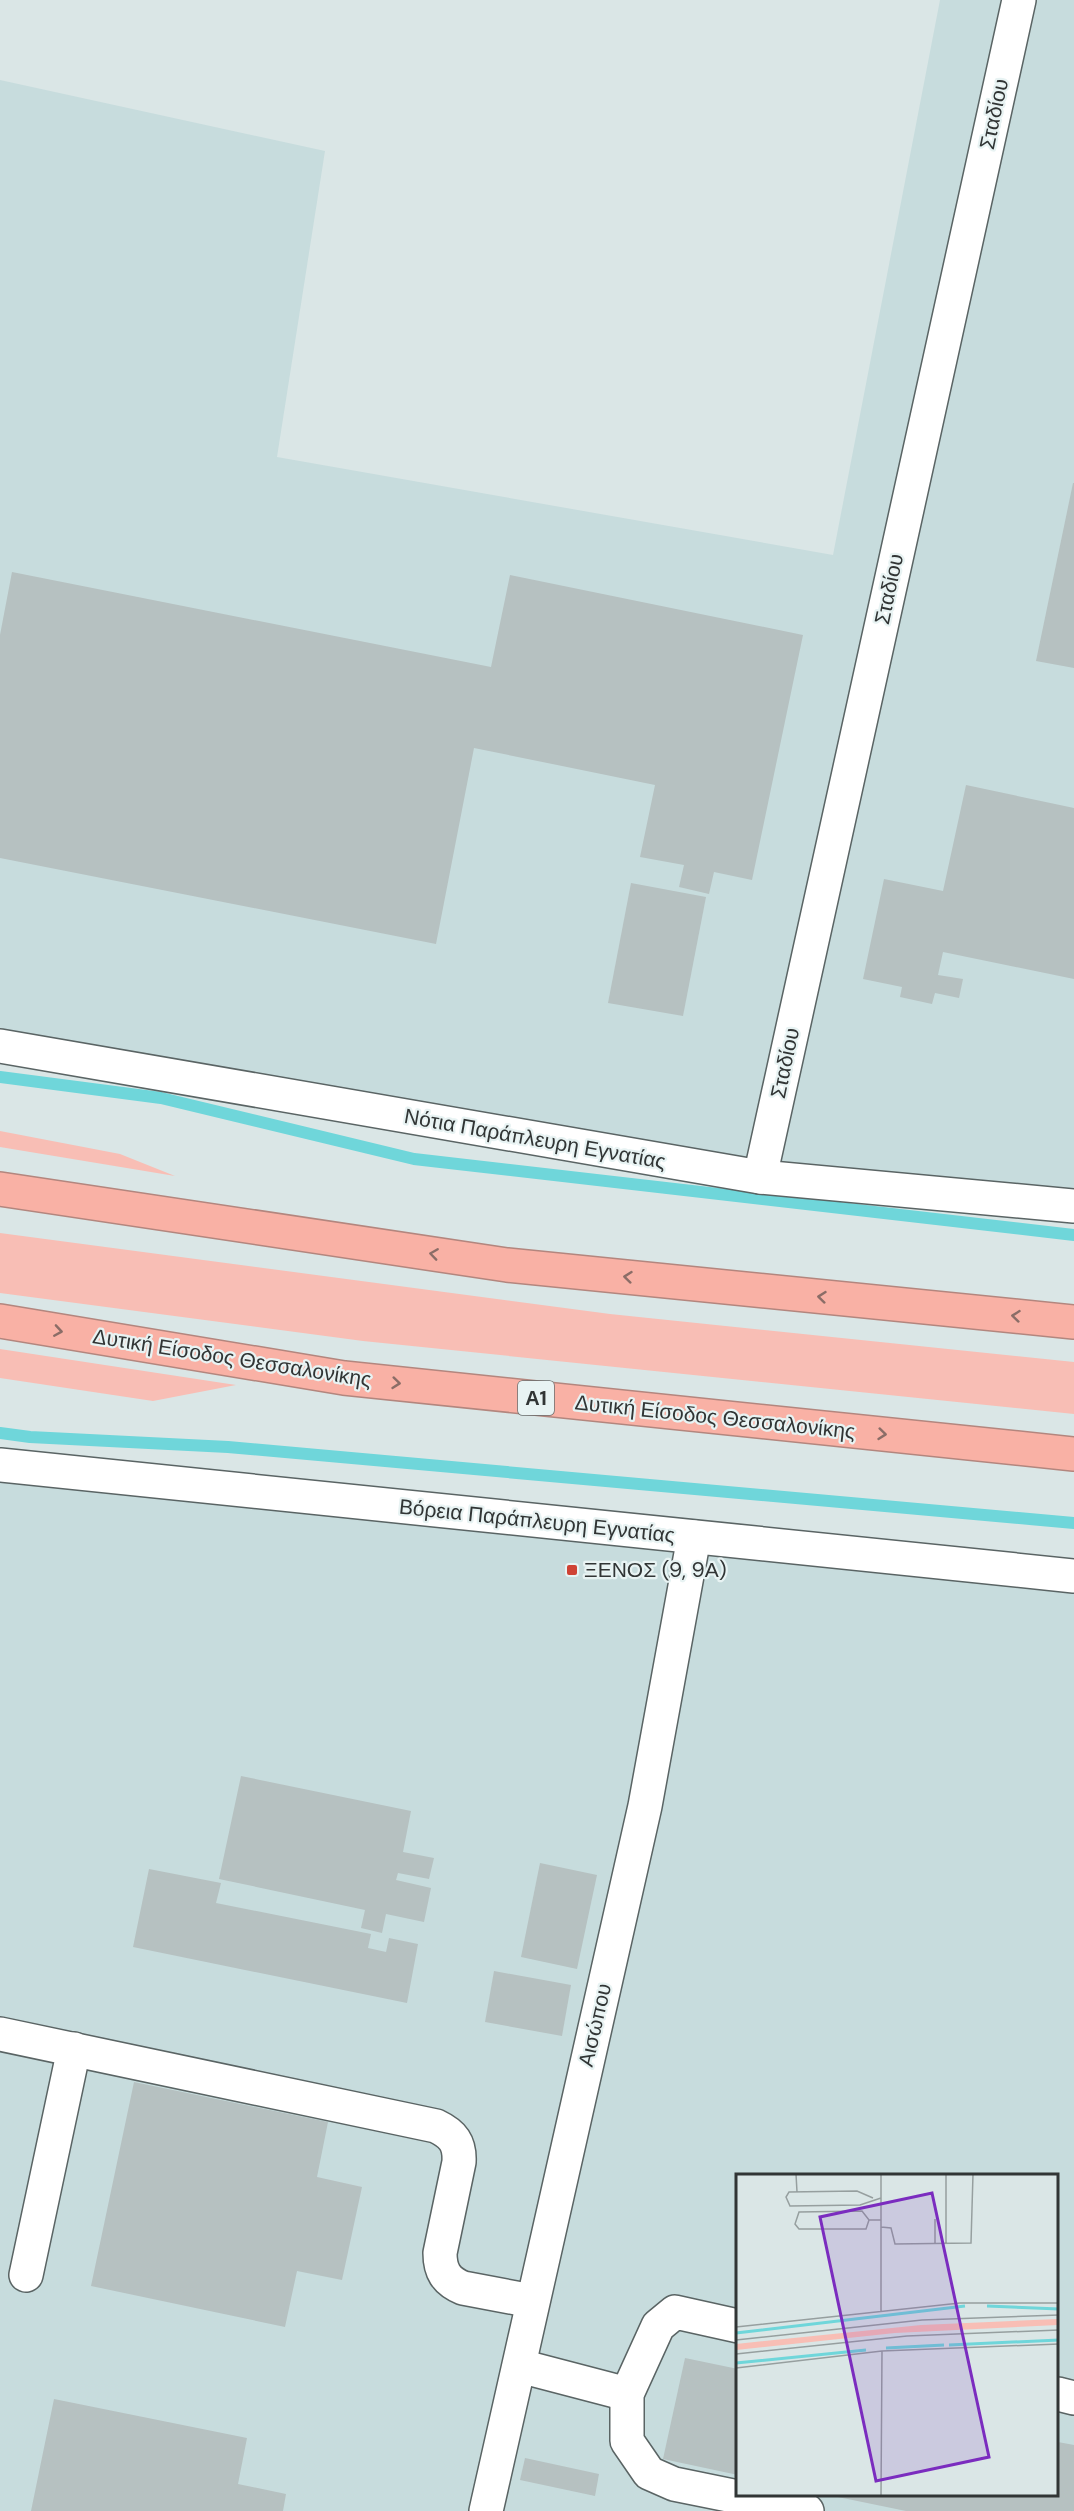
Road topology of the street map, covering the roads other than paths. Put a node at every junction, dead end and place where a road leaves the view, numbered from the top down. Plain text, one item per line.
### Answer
1 (1019, 0) edge
2 (0, 1046) edge
3 (760, 1177) junction
4 (0, 1190) edge
5 (1074, 1206) edge
6 (0, 1321) edge
7 (1074, 1322) edge
8 (1074, 1454) edge
9 (0, 1465) edge
10 (694, 1538) junction
11 (1074, 1576) edge
12 (0, 2034) edge
13 (74, 2049) junction
14 (26, 2275) dead end
15 (532, 2301) junction
16 (736, 2326) edge
17 (520, 2366) junction
18 (627, 2394) junction
19 (1059, 2394) edge
20 (1074, 2398) edge
21 (486, 2511) edge
22 (807, 2511) edge

1 - 3 street, Σταδίου
2 - 3 street, Νότια Παράπλευρη Εγνατίας
3 - 5 street, Νότια Παράπλευρη Εγνατίας
7 -> 4 highway
6 -> 8 highway, Δυτική Είσοδος Θεσσαλονίκης / Α1
9 - 10 street, Βόρεια Παράπλευρη Εγνατίας
10 - 11 street, Βόρεια Παράπλευρη Εγνατίας
10 - 15 street, Αισώπου
12 - 13 street
13 - 14 street
13 - 15 street
15 - 17 street, Αισώπου
16 - 18 street
17 - 18 street
17 - 21 street, Αισώπου
18 - 22 street
19 - 20 street

